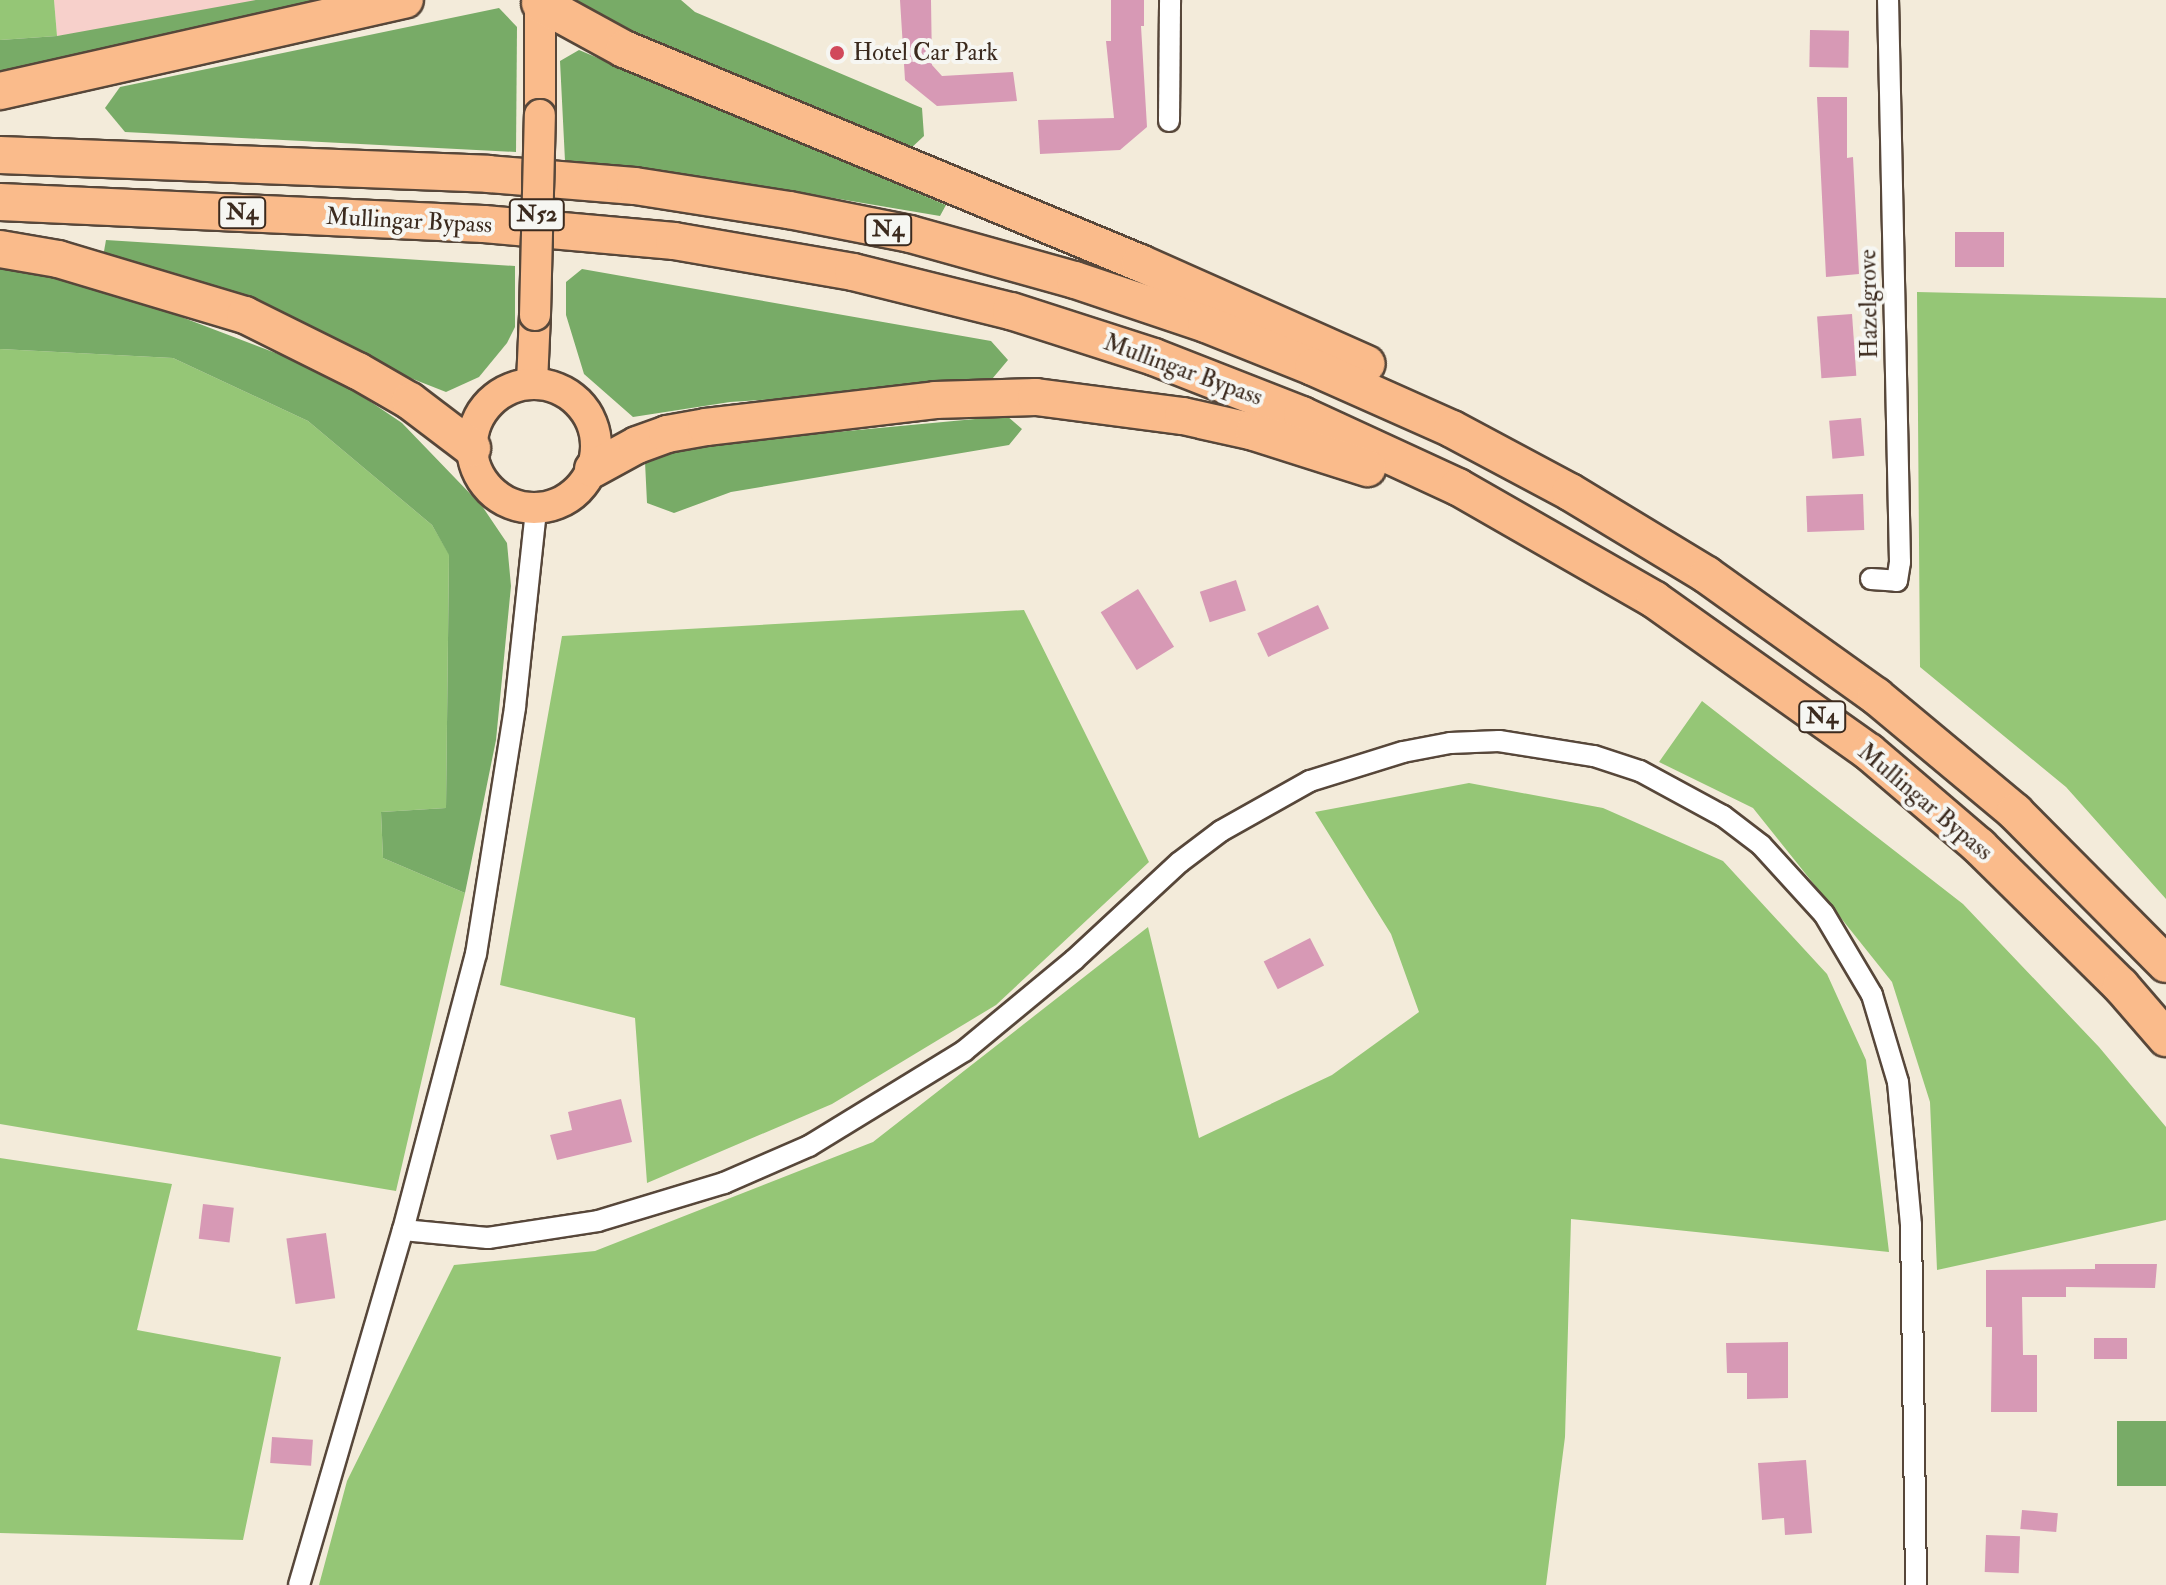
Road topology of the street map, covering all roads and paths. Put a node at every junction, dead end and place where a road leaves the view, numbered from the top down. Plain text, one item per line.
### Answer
1 (405, 0) edge
2 (1170, 0) edge
3 (1888, 0) edge
4 (540, 2) edge
5 (0, 91) edge
6 (1169, 121) dead end
7 (0, 155) edge
8 (0, 202) edge
9 (0, 249) edge
10 (532, 383) junction
11 (472, 448) junction
12 (593, 469) junction
13 (536, 509) junction
14 (1707, 575) junction
15 (1871, 579) dead end
16 (1655, 600) junction
17 (2166, 964) edge
18 (2166, 1038) edge
19 (403, 1230) junction
20 (299, 1585) edge
21 (1916, 1585) edge

1 - 5 highway
2 - 6 street
3 - 15 street, Hazelgrove
4 - 10 main road, N52, bridge
4 - 14 highway, N4
7 - 14 highway, Mullingar Bypass / N4
8 - 16 highway, Mullingar Bypass / N4
9 - 11 highway
10 - 11 main road
10 - 12 main road
11 - 13 main road
12 - 13 main road
12 - 16 highway, N4
13 - 19 street
14 - 17 highway, Mullingar Bypass / N4
16 - 18 highway, Mullingar Bypass / N4
19 - 20 street
19 - 21 street

